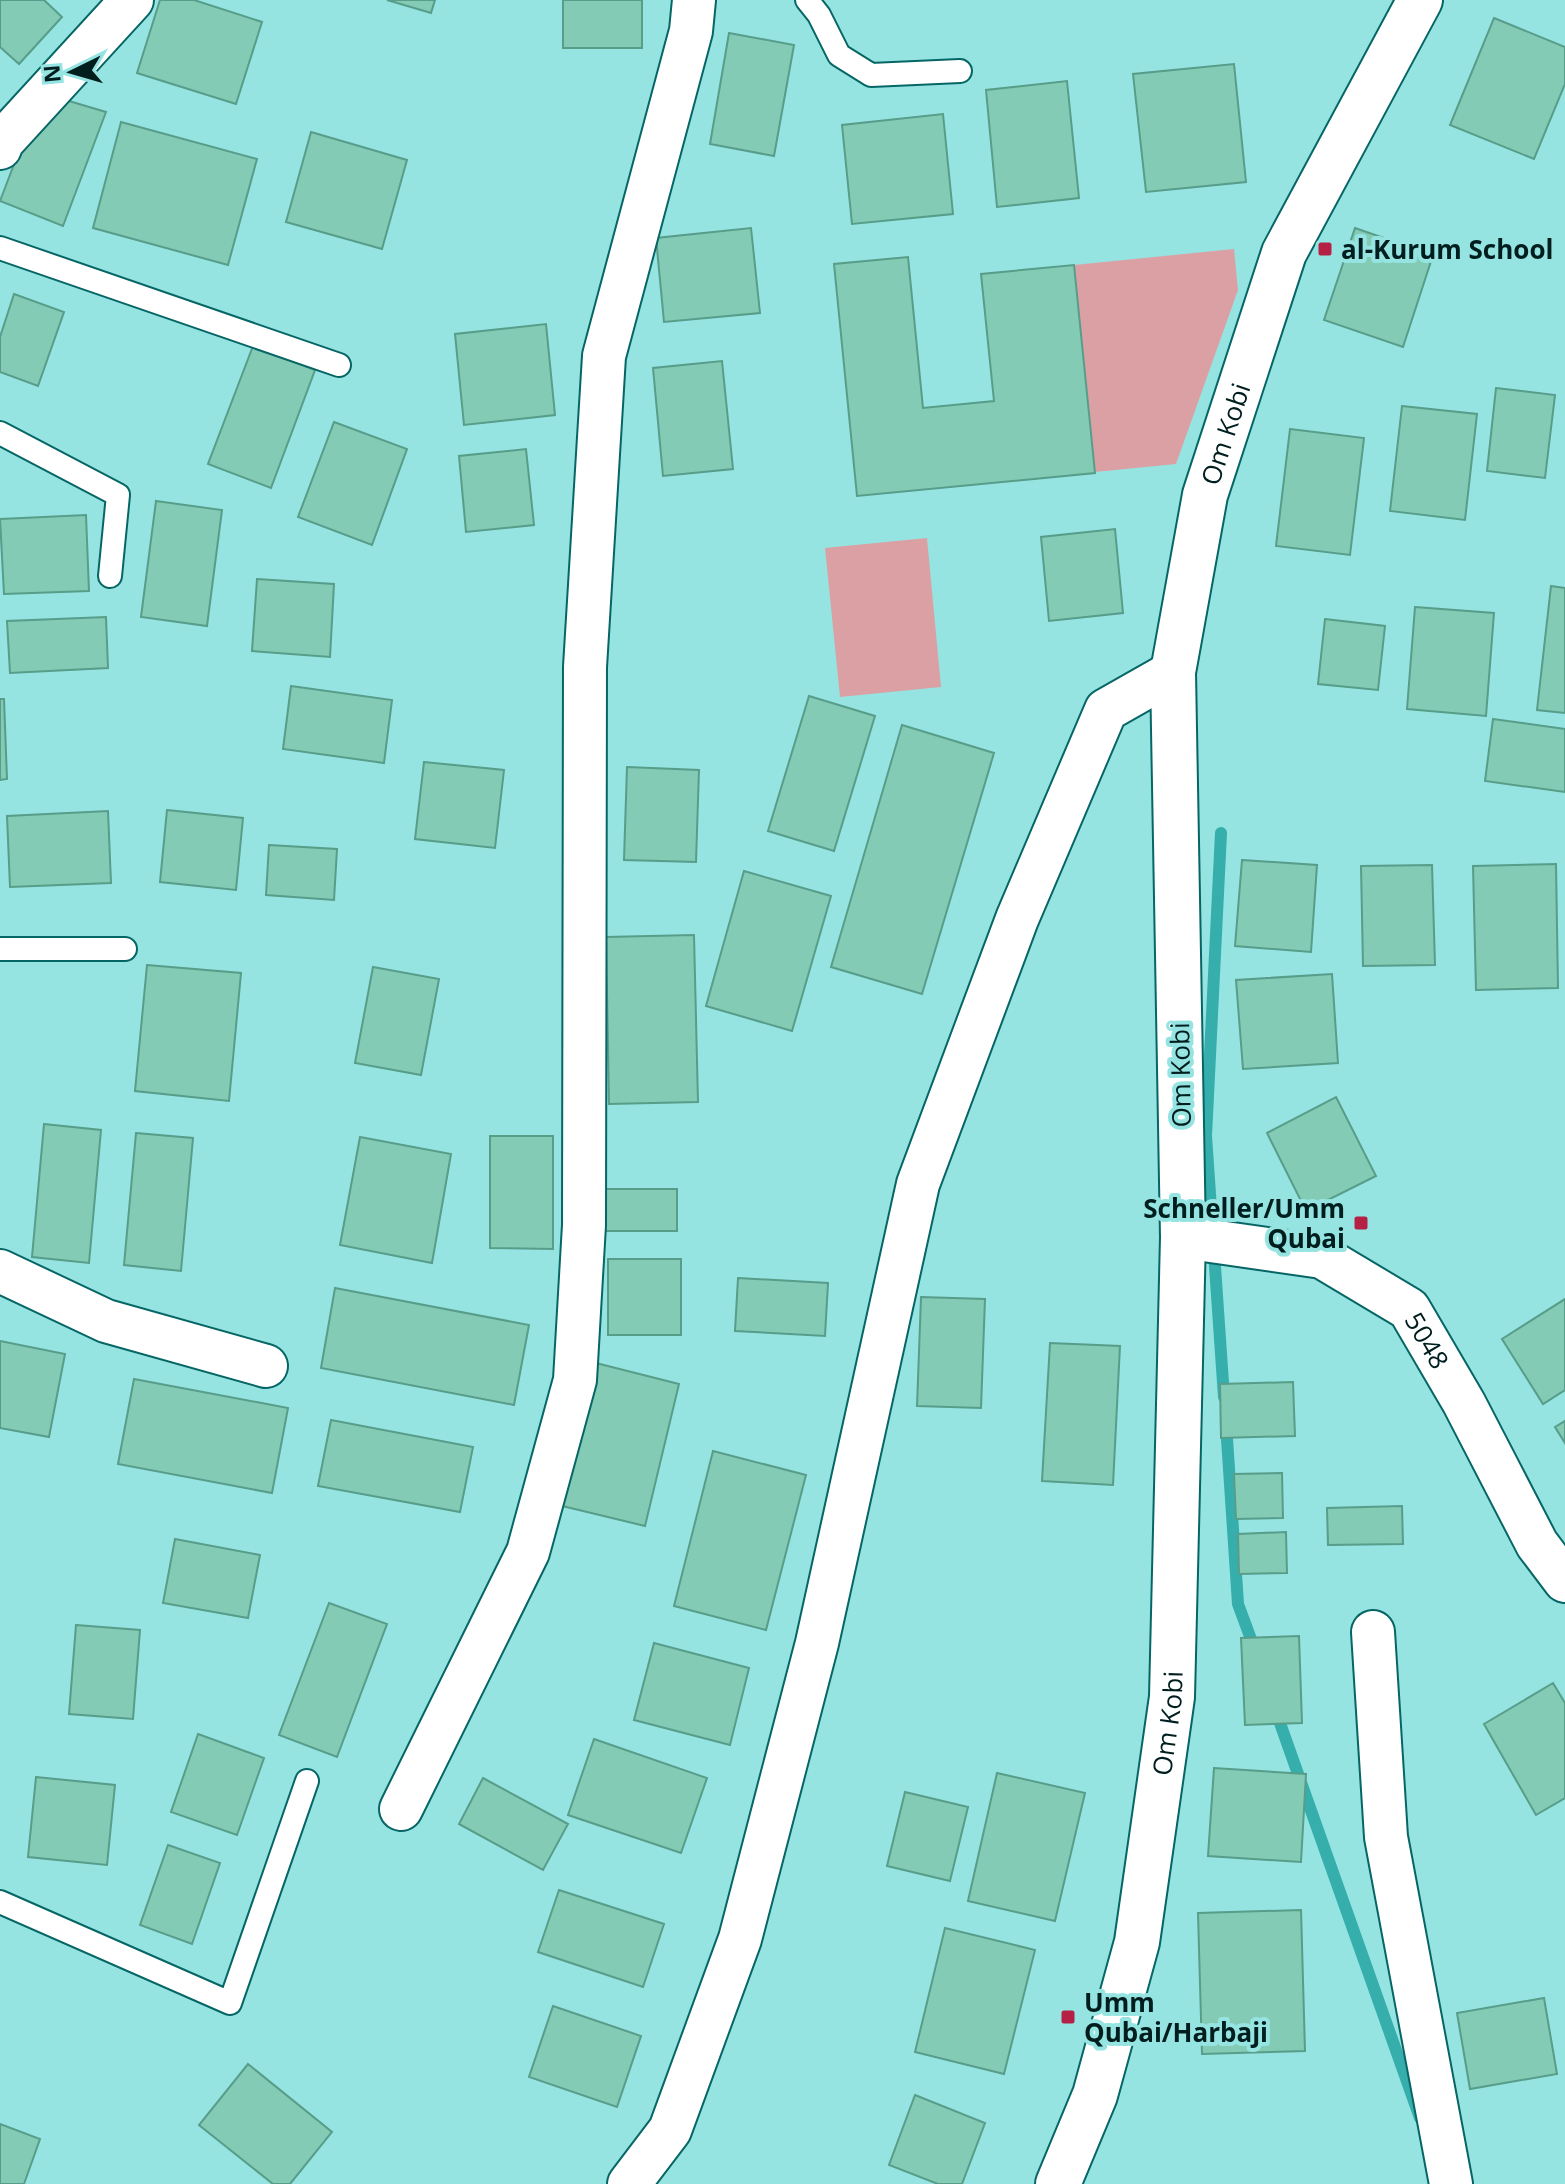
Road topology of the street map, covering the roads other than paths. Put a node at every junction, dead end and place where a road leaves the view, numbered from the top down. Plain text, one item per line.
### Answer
1 (132, 0) edge
2 (694, 0) edge
3 (807, 0) edge
4 (1420, 0) edge
5 (960, 71) dead end
6 (0, 148) edge
7 (0, 248) edge
8 (339, 365) dead end
9 (0, 433) edge
10 (110, 576) dead end
11 (1173, 672) junction
12 (0, 949) edge
13 (125, 949) dead end
14 (1183, 1237) junction
15 (0, 1271) edge
16 (266, 1366) dead end
17 (1565, 1581) edge
18 (1373, 1632) dead end
19 (307, 1781) dead end
20 (401, 1809) dead end
21 (0, 1902) edge
22 (629, 2184) edge
23 (1058, 2184) edge
24 (1451, 2184) edge

1 - 6 street
2 - 20 street
3 - 5 lane
4 - 11 street, Om Kobi
7 - 8 lane
9 - 10 lane
11 - 14 street, Om Kobi
11 - 22 street
12 - 13 lane
14 - 17 street, 5048
14 - 23 street, Om Kobi
15 - 16 street
18 - 24 street
19 - 21 lane

